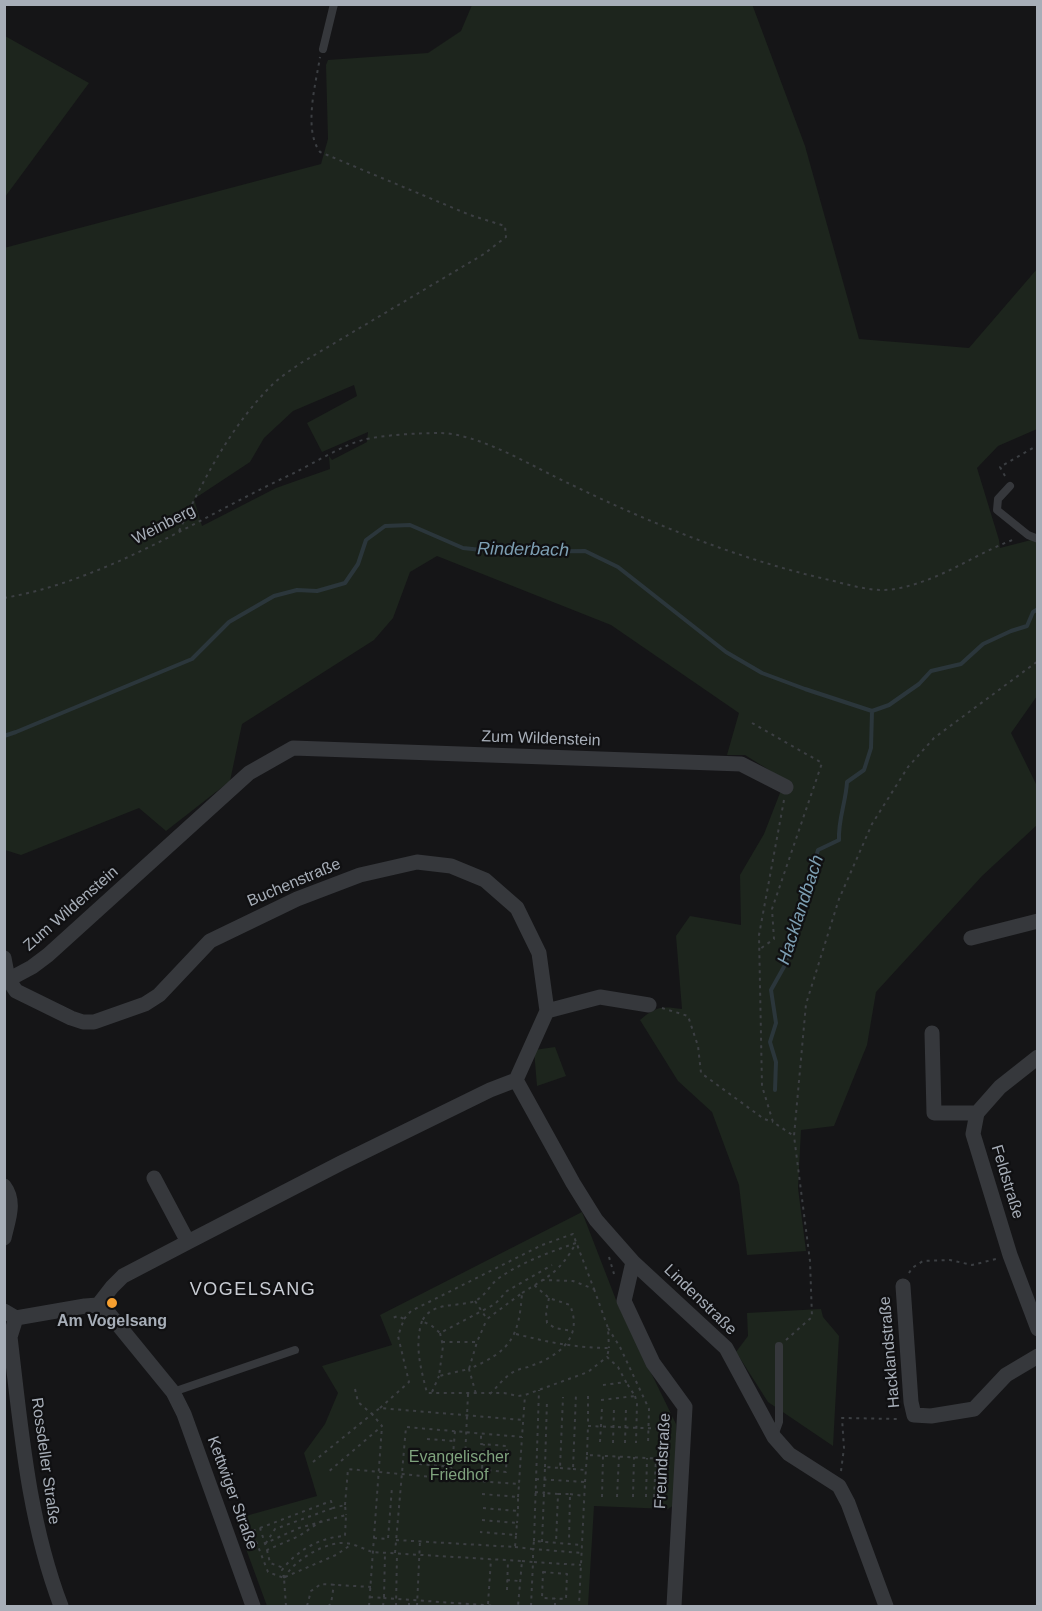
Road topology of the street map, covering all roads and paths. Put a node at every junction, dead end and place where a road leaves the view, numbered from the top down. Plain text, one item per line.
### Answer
1 (334, 4) edge
2 (323, 49) joint
3 (1038, 445) edge
4 (1010, 486) joint
5 (179, 531) junction
6 (1028, 535) junction
7 (1038, 539) edge
8 (4, 598) edge
9 (1038, 661) edge
10 (752, 723) dead end
11 (786, 787) joint
12 (1038, 921) edge
13 (971, 938) dead end
14 (760, 949) junction
15 (4, 958) edge
16 (6, 980) edge
17 (649, 1005) joint
18 (548, 1011) junction
19 (932, 1033) dead end
20 (1036, 1061) edge
21 (516, 1080) junction
22 (977, 1113) junction
23 (773, 1122) junction
24 (794, 1136) junction
25 (154, 1178) dead end
26 (4, 1186) edge
27 (4, 1238) edge
28 (188, 1242) junction
29 (576, 1243) junction
30 (606, 1250) dead end
31 (1010, 1256) junction
32 (633, 1262) junction
33 (508, 1263) dead end
34 (552, 1265) dead end
35 (546, 1269) junction
36 (511, 1271) junction
37 (550, 1275) junction
38 (542, 1281) junction
39 (534, 1285) junction
40 (903, 1286) joint
41 (594, 1289) junction
42 (522, 1293) junction
43 (549, 1298) junction
44 (475, 1301) junction
45 (624, 1301) junction
46 (98, 1305) junction
47 (481, 1310) junction
48 (10, 1314) edge
49 (392, 1318) dead end
50 (404, 1318) junction
51 (487, 1319) junction
52 (422, 1321) junction
53 (608, 1328) junction
54 (1038, 1329) edge
55 (573, 1331) junction
56 (440, 1333) junction
57 (516, 1334) junction
58 (442, 1342) junction
59 (477, 1342) junction
60 (566, 1346) junction
61 (779, 1346) joint
62 (609, 1348) junction
63 (295, 1350) dead end
64 (607, 1356) junction
65 (1038, 1356) edge
66 (470, 1370) junction
67 (439, 1376) junction
68 (627, 1382) junction
69 (603, 1385) dead end
70 (355, 1389) dead end
71 (539, 1390) junction
72 (173, 1392) junction
73 (431, 1394) junction
74 (468, 1394) junction
75 (476, 1394) junction
76 (490, 1394) junction
77 (576, 1394) dead end
78 (525, 1395) junction
79 (563, 1396) dead end
80 (588, 1396) dead end
81 (635, 1396) junction
82 (548, 1400) dead end
83 (601, 1400) dead end
84 (380, 1408) junction
85 (602, 1408) dead end
86 (614, 1408) dead end
87 (626, 1408) dead end
88 (372, 1414) junction
89 (468, 1415) junction
90 (914, 1415) junction
91 (523, 1420) junction
92 (382, 1426) junction
93 (588, 1426) junction
94 (601, 1426) junction
95 (614, 1426) junction
96 (625, 1427) junction
97 (637, 1427) junction
98 (649, 1428) junction
99 (669, 1429) dead end
100 (455, 1431) junction
101 (467, 1432) junction
102 (481, 1433) junction
103 (522, 1437) junction
104 (774, 1437) junction
105 (428, 1439) dead end
106 (454, 1441) junction
107 (600, 1442) dead end
108 (613, 1443) dead end
109 (625, 1443) dead end
110 (636, 1443) dead end
111 (484, 1444) junction
112 (648, 1444) dead end
113 (453, 1454) junction
114 (587, 1455) junction
115 (483, 1456) junction
116 (603, 1456) junction
117 (619, 1456) junction
118 (634, 1457) junction
119 (507, 1458) junction
120 (647, 1458) junction
121 (656, 1458) junction
122 (669, 1459) dead end
123 (314, 1462) dead end
124 (452, 1467) junction
125 (545, 1467) junction
126 (560, 1468) junction
127 (482, 1469) junction
128 (573, 1469) junction
129 (586, 1470) junction
130 (378, 1472) junction
131 (327, 1473) dead end
132 (402, 1475) junction
133 (451, 1479) junction
134 (536, 1479) junction
135 (464, 1480) junction
136 (544, 1480) junction
137 (477, 1481) junction
138 (585, 1482) junction
139 (519, 1484) junction
140 (839, 1486) junction
141 (392, 1487) dead end
142 (536, 1492) junction
143 (544, 1493) junction
144 (483, 1494) dead end
145 (558, 1494) junction
146 (570, 1494) junction
147 (585, 1496) junction
148 (518, 1497) junction
149 (602, 1497) dead end
150 (617, 1497) dead end
151 (633, 1497) dead end
152 (646, 1497) dead end
153 (654, 1497) dead end
154 (345, 1505) junction
155 (333, 1508) junction
156 (483, 1508) dead end
157 (518, 1511) junction
158 (346, 1515) junction
159 (323, 1520) junction
160 (482, 1520) dead end
161 (517, 1523) junction
162 (260, 1528) junction
163 (480, 1532) dead end
164 (516, 1534) junction
165 (374, 1538) dead end
166 (396, 1540) junction
167 (420, 1540) junction
168 (534, 1541) junction
169 (542, 1542) junction
170 (266, 1543) junction
171 (556, 1543) junction
172 (352, 1544) junction
173 (569, 1544) junction
174 (582, 1545) junction
175 (515, 1547) junction
176 (533, 1549) junction
177 (267, 1550) junction
178 (372, 1552) junction
179 (385, 1553) junction
180 (396, 1553) junction
181 (581, 1553) junction
182 (418, 1555) junction
183 (491, 1559) junction
184 (508, 1560) junction
185 (522, 1561) junction
186 (533, 1562) junction
187 (556, 1563) junction
188 (581, 1565) junction
189 (284, 1568) junction
190 (556, 1573) junction
191 (284, 1578) junction
192 (507, 1580) junction
193 (520, 1581) junction
194 (334, 1584) junction
195 (370, 1587) junction
196 (507, 1590) dead end
197 (370, 1597) junction
198 (384, 1598) junction
199 (555, 1598) junction
200 (396, 1599) junction
201 (409, 1600) junction
202 (417, 1600) junction
203 (62, 1606) edge
204 (254, 1606) edge
205 (286, 1606) edge
206 (307, 1606) edge
207 (328, 1606) edge
208 (369, 1606) edge
209 (384, 1606) edge
210 (396, 1606) edge
211 (409, 1606) edge
212 (417, 1606) edge
213 (488, 1606) edge
214 (497, 1606) edge
215 (506, 1606) edge
216 (518, 1606) edge
217 (531, 1606) edge
218 (555, 1606) edge
219 (579, 1606) edge
220 (674, 1606) edge
221 (886, 1606) edge

1 - 2 lane
2 - 5 path
3 - 4 path
4 - 6 lane
5 - 6 path, Weinberg
5 - 8 path, Weinberg
6 - 7 lane
9 - 24 path
10 - 14 path
11 - 14 path
11 - 16 street, Zum Wildenstein
12 - 13 street
14 - 23 path
15 - 16 street
16 - 18 street, Buchenstraße
17 - 18 street
17 - 23 path
18 - 21 street
19 - 22 street
20 - 22 street
21 - 28 street
21 - 32 street, Lindenstraße
22 - 31 street, Feldstraße
23 - 24 path
24 - 61 path
25 - 28 street
26 - 27 street
28 - 46 street
29 - 36 path
29 - 37 path
29 - 41 path
29 - 50 path
30 - 45 path
31 - 40 path
31 - 54 street, Feldstraße
32 - 45 street
32 - 104 street, Lindenstraße
33 - 36 path
34 - 35 path
35 - 37 path
35 - 47 path
36 - 44 path
37 - 38 path
38 - 39 path
38 - 41 path
39 - 42 path
39 - 43 path
40 - 90 street, Hacklandstraße
41 - 53 path
42 - 51 path
42 - 57 path
43 - 55 path
43 - 55 path
44 - 47 path
44 - 52 path
45 - 220 street, Freundstraße
46 - 48 street
46 - 72 street, Kettwiger Straße
47 - 51 path
47 - 56 path
48 - 203 street, Rossdeller Straße
49 - 50 path
50 - 84 path
51 - 59 path
52 - 56 path
52 - 73 path
53 - 62 path
53 - 98 path
55 - 60 path
56 - 58 path
57 - 60 path
57 - 66 path
58 - 59 path
58 - 67 path
59 - 66 path
60 - 62 path
60 - 76 path
61 - 104 lane
62 - 64 path
63 - 72 lane
64 - 68 path
64 - 71 path
65 - 90 street, Hacklandstraße
66 - 67 path
66 - 75 path
67 - 73 path
68 - 69 path
68 - 81 path
70 - 88 path
71 - 78 path
71 - 134 path
72 - 204 street, Kettwiger Straße
73 - 74 path
74 - 75 path
74 - 89 path
75 - 76 path
76 - 78 path
77 - 128 path
78 - 91 path
79 - 126 path
80 - 93 path
81 - 83 path
81 - 97 path
82 - 125 path
84 - 88 path
84 - 89 path
85 - 94 path
86 - 95 path
87 - 96 path
88 - 92 path
88 - 123 path
89 - 91 path
89 - 101 path
90 - 140 path
91 - 103 path
92 - 130 path
92 - 131 path
93 - 94 path
93 - 114 path
94 - 95 path
94 - 107 path
95 - 96 path
95 - 108 path
96 - 97 path
96 - 109 path
97 - 98 path
97 - 110 path
98 - 99 path
98 - 112 path
100 - 101 path
100 - 106 path
100 - 132 path
101 - 102 path
101 - 135 path
102 - 103 path
102 - 111 path
103 - 139 path
104 - 140 street, Lindenstraße
105 - 106 path
106 - 113 path
111 - 115 path
111 - 119 path
113 - 124 path
113 - 124 path
114 - 116 path
114 - 129 path
115 - 119 path
115 - 127 path
116 - 117 path
116 - 149 path
117 - 118 path
117 - 150 path
118 - 120 path
118 - 151 path
119 - 127 path
120 - 121 path
120 - 152 path
121 - 122 path
121 - 153 path
124 - 133 path
125 - 126 path
125 - 136 path
126 - 128 path
127 - 137 path
128 - 129 path
129 - 138 path
130 - 132 path
130 - 154 path
130 - 178 path
132 - 133 path
132 - 166 path
133 - 135 path
134 - 136 path
134 - 142 path
135 - 137 path
136 - 138 path
136 - 143 path
137 - 139 path
138 - 147 path
139 - 148 path
140 - 221 street
141 - 165 path
142 - 143 path
142 - 168 path
143 - 145 path
143 - 169 path
144 - 148 path
145 - 146 path
145 - 171 path
146 - 147 path
146 - 173 path
147 - 174 path
148 - 157 path
154 - 155 path
154 - 158 path
155 - 162 path
155 - 170 path
156 - 157 path
157 - 161 path
158 - 159 path
158 - 189 path
159 - 170 path
159 - 177 path
160 - 161 path
161 - 164 path
162 - 170 path
162 - 191 path
163 - 164 path
164 - 175 path
166 - 167 path
166 - 180 path
167 - 175 path
167 - 182 path
168 - 169 path
168 - 176 path
169 - 171 path
170 - 177 path
171 - 173 path
172 - 178 path
172 - 191 path
172 - 191 path
173 - 174 path
174 - 181 path
175 - 176 path
176 - 181 path
176 - 186 path
177 - 189 path
178 - 179 path
178 - 195 path
179 - 180 path
179 - 198 path
180 - 182 path
180 - 200 path
181 - 188 path
182 - 183 path
182 - 202 path
183 - 184 path
183 - 213 path
184 - 185 path
184 - 192 path
185 - 186 path
185 - 193 path
186 - 187 path
186 - 217 path
187 - 188 path
187 - 190 path
188 - 219 path
189 - 191 path
190 - 199 path
190 - 199 path
191 - 205 path
192 - 193 path
192 - 196 path
193 - 216 path
194 - 195 path
194 - 206 path
194 - 207 path
195 - 197 path
197 - 198 path
197 - 208 path
198 - 200 path
198 - 209 path
199 - 218 path
200 - 201 path
200 - 210 path
201 - 202 path
201 - 211 path
202 - 212 path
202 - 213 path
213 - 214 path
214 - 215 path

